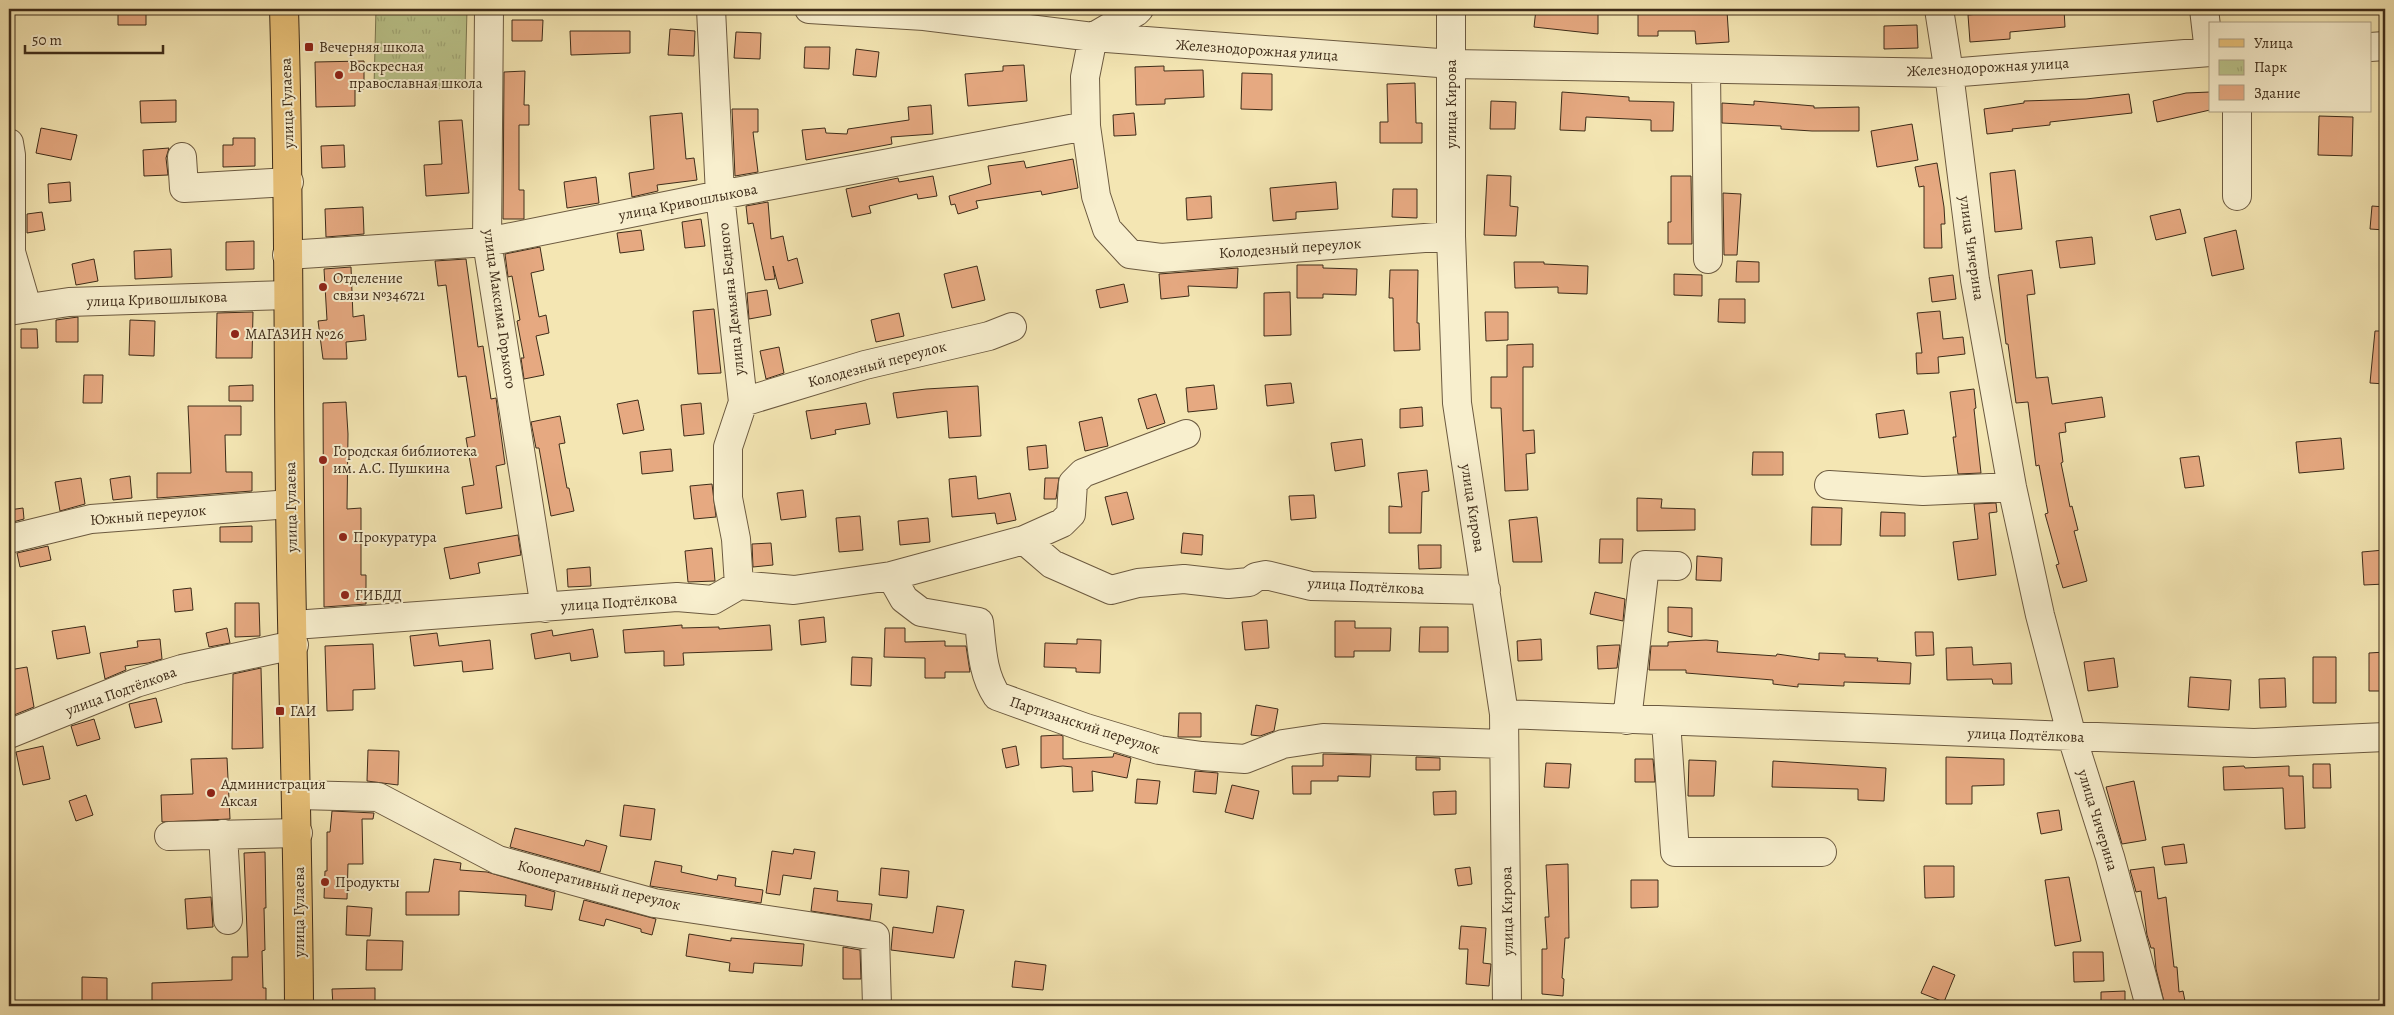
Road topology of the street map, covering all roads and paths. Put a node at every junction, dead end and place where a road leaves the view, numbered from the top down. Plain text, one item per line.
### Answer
1 (284, 9) edge
2 (489, 9) edge
3 (711, 9) edge
4 (809, 9) edge
5 (1139, 9) edge
6 (1452, 9) edge
7 (1938, 9) edge
8 (2204, 9) edge
9 (1092, 37) junction
10 (2209, 45) edge
11 (2385, 46) edge
12 (2372, 47) edge
13 (2209, 52) edge
14 (1452, 64) junction
15 (1706, 70) junction
16 (1949, 73) junction
17 (2237, 112) edge
18 (1086, 126) junction
19 (9, 142) edge
20 (182, 157) dead end
21 (289, 182) junction
22 (720, 195) junction
23 (2237, 196) dead end
24 (1450, 236) junction
25 (487, 242) junction
26 (288, 254) junction
27 (1708, 259) dead end
28 (288, 295) junction
29 (18, 309) edge
30 (1012, 327) dead end
31 (743, 402) junction
32 (1186, 434) dead end
33 (1829, 485) dead end
34 (2012, 487) junction
35 (290, 504) junction
36 (9, 539) edge
37 (1024, 540) junction
38 (1676, 566) dead end
39 (891, 576) junction
40 (739, 585) junction
41 (1486, 590) junction
42 (545, 608) junction
43 (294, 635) junction
44 (1504, 714) junction
45 (1627, 720) junction
46 (1666, 721) junction
47 (9, 734) edge
48 (2072, 737) junction
49 (2385, 737) edge
50 (1504, 744) junction
51 (298, 795) junction
52 (223, 834) junction
53 (298, 834) junction
54 (170, 836) dead end
55 (1822, 852) dead end
56 (228, 920) dead end
57 (299, 1006) edge
58 (877, 1006) edge
59 (1507, 1006) edge
60 (2150, 1006) edge

1 - 21 main road, улица Гулаева
2 - 25 street, улица Максима Горького
3 - 22 street, улица Демьяна Бедного
4 - 9 street, Железнодорожная улица
5 - 9 street
6 - 14 street, улица Кирова
7 - 16 street, улица Чичерина
8 - 10 street, Железнодорожная улица
9 - 14 street, Железнодорожная улица
9 - 18 street
11 - 12 street
13 - 16 street, Железнодорожная улица
14 - 15 street, Железнодорожная улица
14 - 24 street, улица Кирова
15 - 16 street, Железнодорожная улица
15 - 27 street
16 - 34 street, улица Чичерина
17 - 23 street
18 - 22 street, улица Кривошлыкова
18 - 24 street, Колодезный переулок
19 - 29 street, улица Кривошлыкова
20 - 21 street
21 - 26 main road, улица Гулаева
22 - 25 street, улица Кривошлыкова
22 - 31 street, улица Демьяна Бедного
24 - 41 street, улица Кирова
25 - 26 street, улица Кривошлыкова
25 - 42 street, улица Максима Горького
26 - 28 main road, улица Гулаева
28 - 29 street, улица Кривошлыкова
28 - 35 main road, улица Гулаева
30 - 31 street, Колодезный переулок
31 - 40 street, улица Демьяна Бедного
32 - 37 street
33 - 34 street
34 - 48 street, улица Чичерина
35 - 36 street, Южный переулок
35 - 43 main road, улица Гулаева
37 - 39 street
37 - 41 street, улица Подтёлкова
38 - 45 street
39 - 40 street
39 - 50 street, Партизанский переулок
40 - 42 street, улица Подтёлкова
41 - 44 street, улица Кирова
42 - 43 street, улица Подтёлкова
43 - 47 street, улица Подтёлкова
43 - 51 main road, улица Гулаева
44 - 45 street, улица Подтёлкова
44 - 50 street, улица Кирова
45 - 46 street, улица Подтёлкова
46 - 48 street, улица Подтёлкова
46 - 55 street
48 - 49 street, улица Подтёлкова
48 - 60 street, улица Чичерина
50 - 59 street, улица Кирова
51 - 53 main road, улица Гулаева
51 - 58 street, Кооперативный переулок
52 - 53 street
52 - 54 street
52 - 56 street
53 - 57 main road, улица Гулаева

